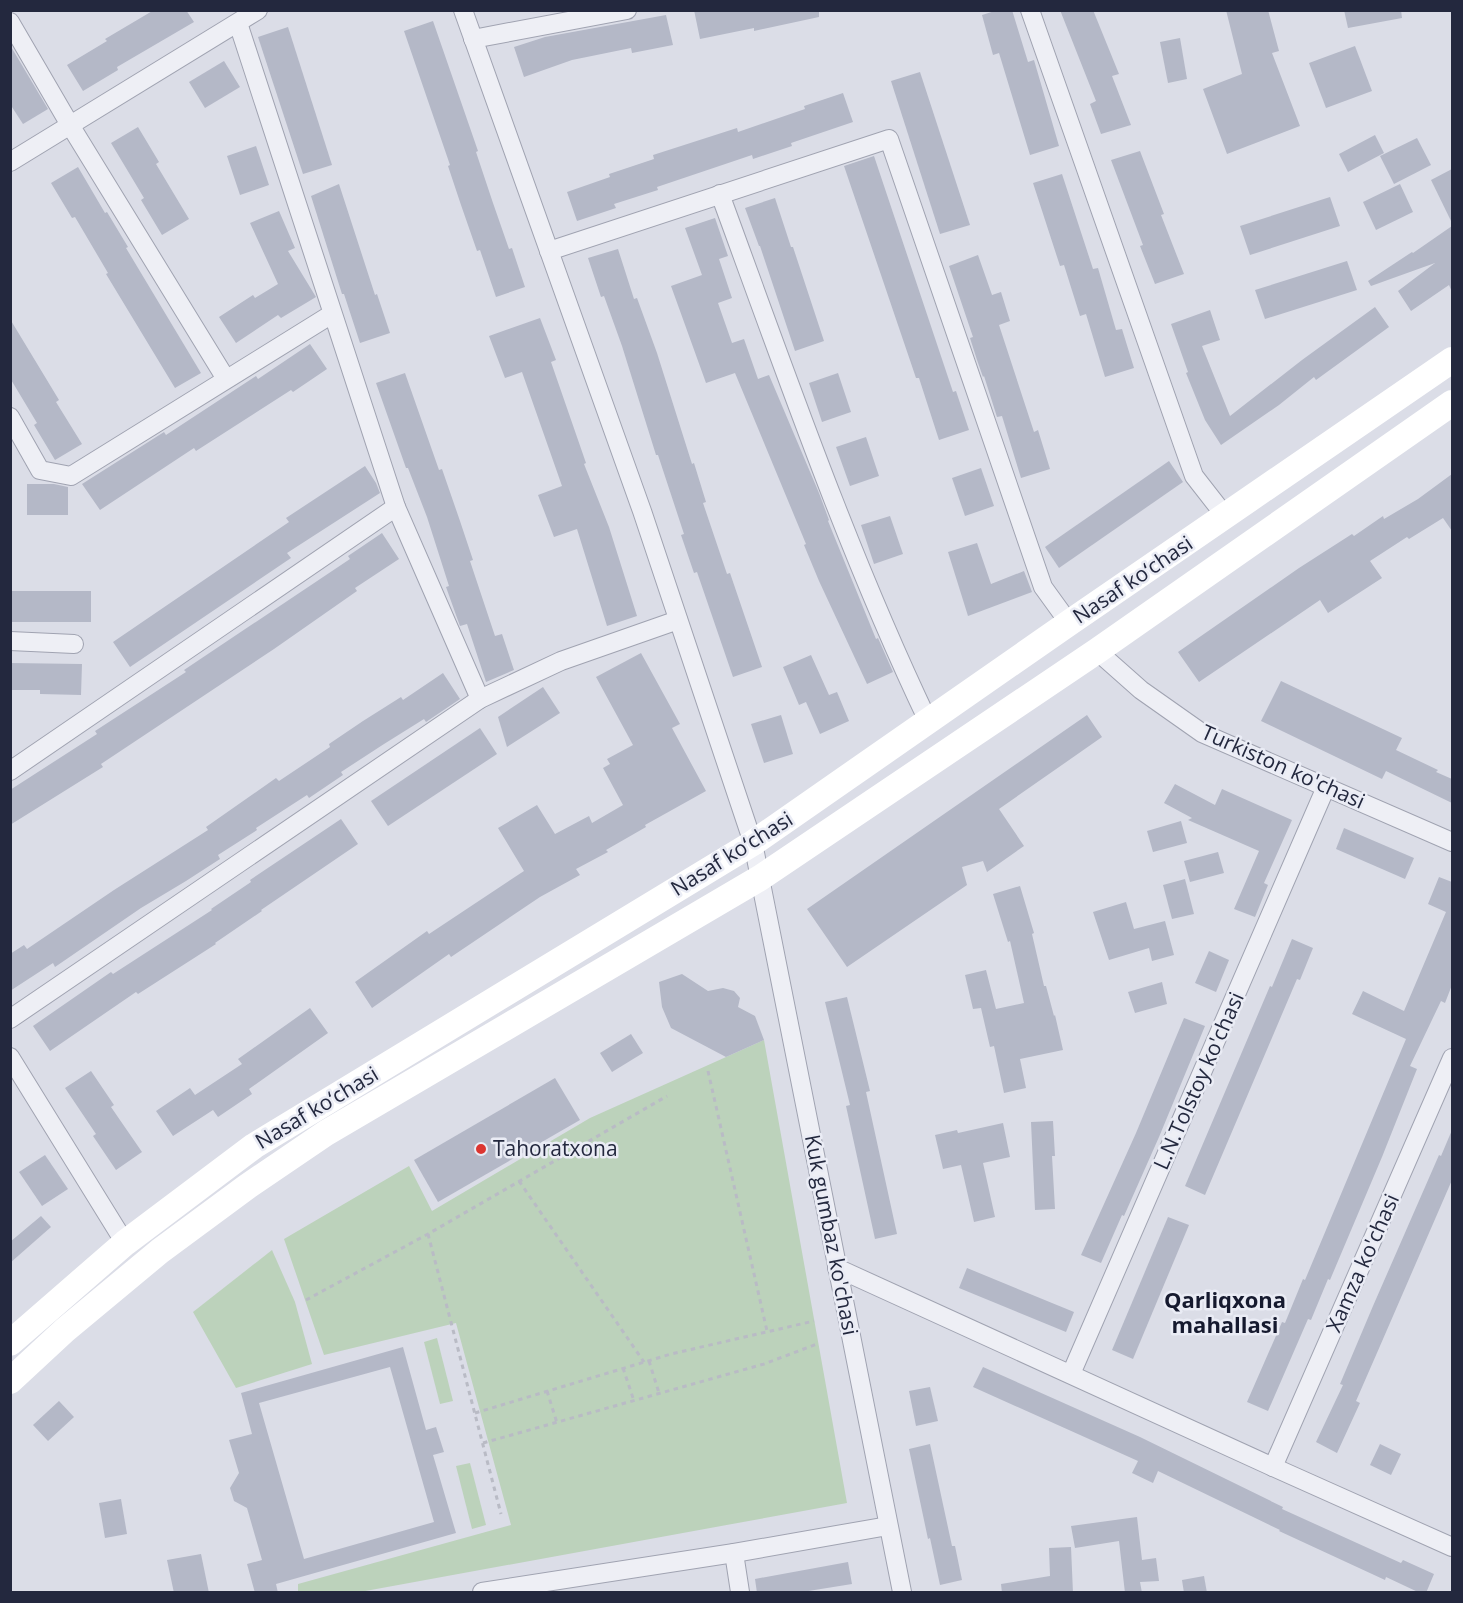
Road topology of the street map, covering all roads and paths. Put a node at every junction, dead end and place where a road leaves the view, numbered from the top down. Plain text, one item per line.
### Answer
1 (258, 10) edge
2 (463, 10) edge
3 (627, 10) edge
4 (1030, 10) edge
5 (10, 22) edge
6 (238, 23) junction
7 (473, 39) junction
8 (70, 125) junction
9 (10, 162) edge
10 (720, 194) junction
11 (549, 251) junction
12 (332, 314) junction
13 (1452, 360) edge
14 (226, 379) junction
15 (1452, 403) edge
16 (10, 417) edge
17 (16, 435) edge
18 (396, 507) junction
19 (1226, 517) junction
20 (678, 620) junction
21 (1069, 623) junction
22 (10, 641) edge
23 (74, 644) dead end
24 (1097, 651) junction
25 (480, 699) junction
26 (928, 721) junction
27 (10, 771) edge
28 (1326, 787) junction
29 (1452, 842) edge
30 (753, 843) junction
31 (760, 878) junction
32 (10, 1019) edge
33 (10, 1057) edge
34 (1452, 1058) edge
35 (708, 1071) dead end
36 (667, 1096) dead end
37 (519, 1181) junction
38 (428, 1234) junction
39 (125, 1243) junction
40 (837, 1268) junction
41 (306, 1300) dead end
42 (814, 1321) dead end
43 (767, 1331) junction
44 (10, 1343) edge
45 (818, 1344) dead end
46 (646, 1362) junction
47 (623, 1368) junction
48 (1071, 1374) junction
49 (10, 1381) edge
50 (547, 1391) junction
51 (659, 1394) junction
52 (634, 1401) junction
53 (475, 1413) junction
54 (557, 1423) junction
55 (483, 1443) junction
56 (1273, 1467) junction
57 (501, 1514) dead end
58 (888, 1526) junction
59 (1452, 1546) edge
60 (734, 1553) junction
61 (482, 1593) edge
62 (740, 1593) edge
63 (902, 1593) edge

1 - 6 street
2 - 7 street, Kuk gumbaz ko'chasi
3 - 7 street
4 - 19 street
5 - 8 street
6 - 8 street
6 - 12 street
7 - 11 street, Kuk gumbaz ko'chasi
8 - 9 street
8 - 14 street
10 - 11 street
10 - 21 street
10 - 26 street
11 - 20 street, Kuk gumbaz ko'chasi
12 - 14 street
12 - 18 street
13 - 19 main road, Nasaf ko‘chasi
14 - 17 street
15 - 24 main road, Nasaf ko‘chasi
16 - 17 street
18 - 25 street
18 - 27 street
19 - 21 main road, Nasaf ko‘chasi
20 - 25 street
20 - 30 street, Kuk gumbaz ko'chasi
21 - 26 main road, Nasaf ko‘chasi
22 - 23 street
24 - 28 street, Turkiston ko'chasi
24 - 31 main road, Nasaf ko‘chasi
25 - 32 street
26 - 30 main road, Nasaf ko‘chasi
28 - 29 street, Turkiston ko'chasi
28 - 48 street, L.N.Tolstoy ko'chasi
30 - 31 street, Kuk gumbaz ko'chasi
30 - 39 main road, Nasaf ko‘chasi
31 - 40 street, Kuk gumbaz ko'chasi
31 - 49 main road, Nasaf ko‘chasi
33 - 39 street
34 - 56 street, Xamza ko'chasi
35 - 43 path
36 - 37 path
37 - 38 path
37 - 46 path
38 - 41 path
38 - 53 path
39 - 44 main road, Nasaf ko‘chasi
40 - 48 street
40 - 58 street, Kuk gumbaz ko'chasi
42 - 43 path
43 - 46 path
45 - 51 path
46 - 47 path
46 - 51 path
47 - 50 path
47 - 52 path
48 - 56 street
50 - 53 path
50 - 54 path
51 - 52 path
52 - 54 path
53 - 55 path
54 - 55 path
55 - 57 path
56 - 59 street
58 - 60 street
58 - 63 street, Kuk gumbaz ko'chasi
60 - 61 street
60 - 62 street

